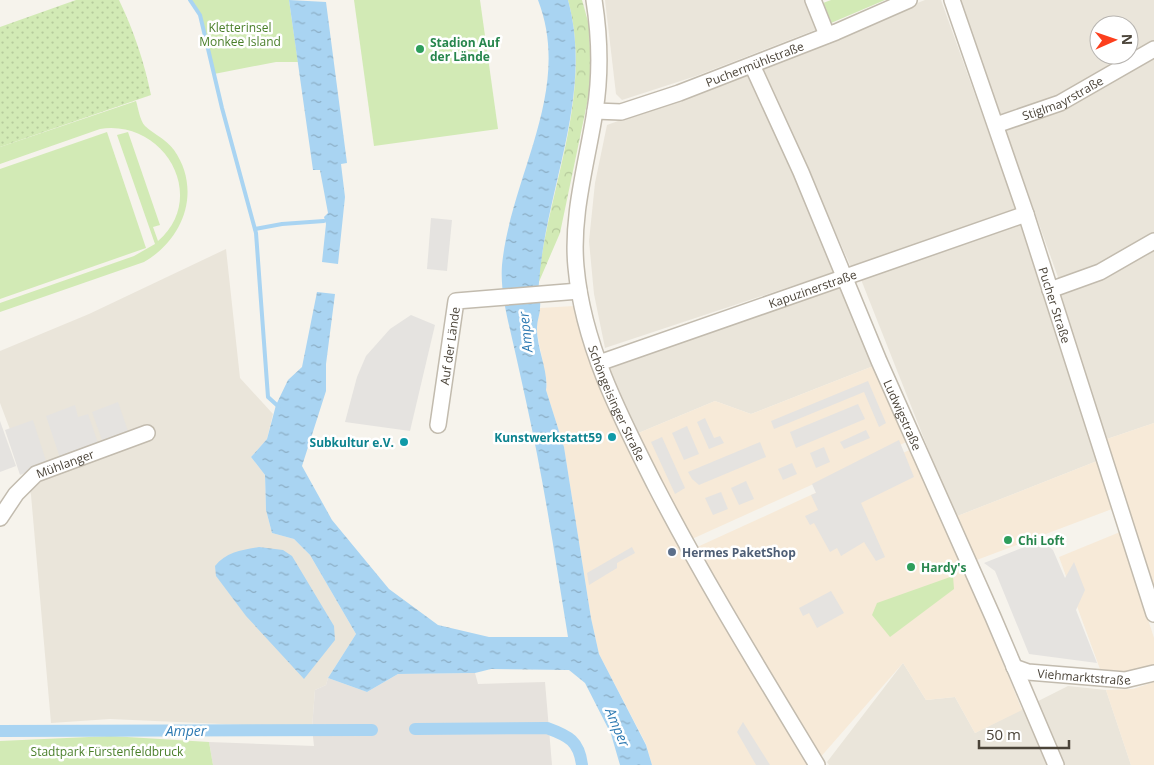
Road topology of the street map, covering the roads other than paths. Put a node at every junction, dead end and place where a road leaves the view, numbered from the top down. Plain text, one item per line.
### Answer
1 (594, 0) edge
2 (813, 0) edge
3 (909, 0) edge
4 (952, 0) edge
5 (828, 34) junction
6 (1154, 49) edge
7 (752, 65) junction
8 (595, 111) junction
9 (996, 125) junction
10 (1026, 214) junction
11 (1154, 241) edge
12 (845, 277) junction
13 (579, 290) junction
14 (1050, 290) junction
15 (599, 363) junction
16 (438, 425) dead end
17 (147, 433) dead end
18 (0, 518) edge
19 (1154, 614) edge
20 (1014, 667) junction
21 (1154, 673) edge
22 (817, 765) edge
23 (1056, 765) edge

1 - 8 street, Schöngeisinger Straße
2 - 5 street
3 - 5 street, Puchermühlstraße
4 - 9 street, Pucher Straße
5 - 7 street, Puchermühlstraße
6 - 9 street, Stiglmayrstraße
7 - 8 street, Puchermühlstraße
7 - 12 street, Ludwigstraße
8 - 13 street, Schöngeisinger Straße
9 - 10 street, Pucher Straße
10 - 12 street, Kapuzinerstraße
10 - 14 street, Pucher Straße
11 - 14 street
12 - 15 street, Kapuzinerstraße
12 - 20 street, Ludwigstraße
13 - 15 street, Schöngeisinger Straße
13 - 16 street, Auf der Lände
14 - 19 street, Pucher Straße
15 - 22 street, Schöngeisinger Straße
17 - 18 street, Mühlanger
20 - 21 street, Viehmarktstraße
20 - 23 street, Ludwigstraße

